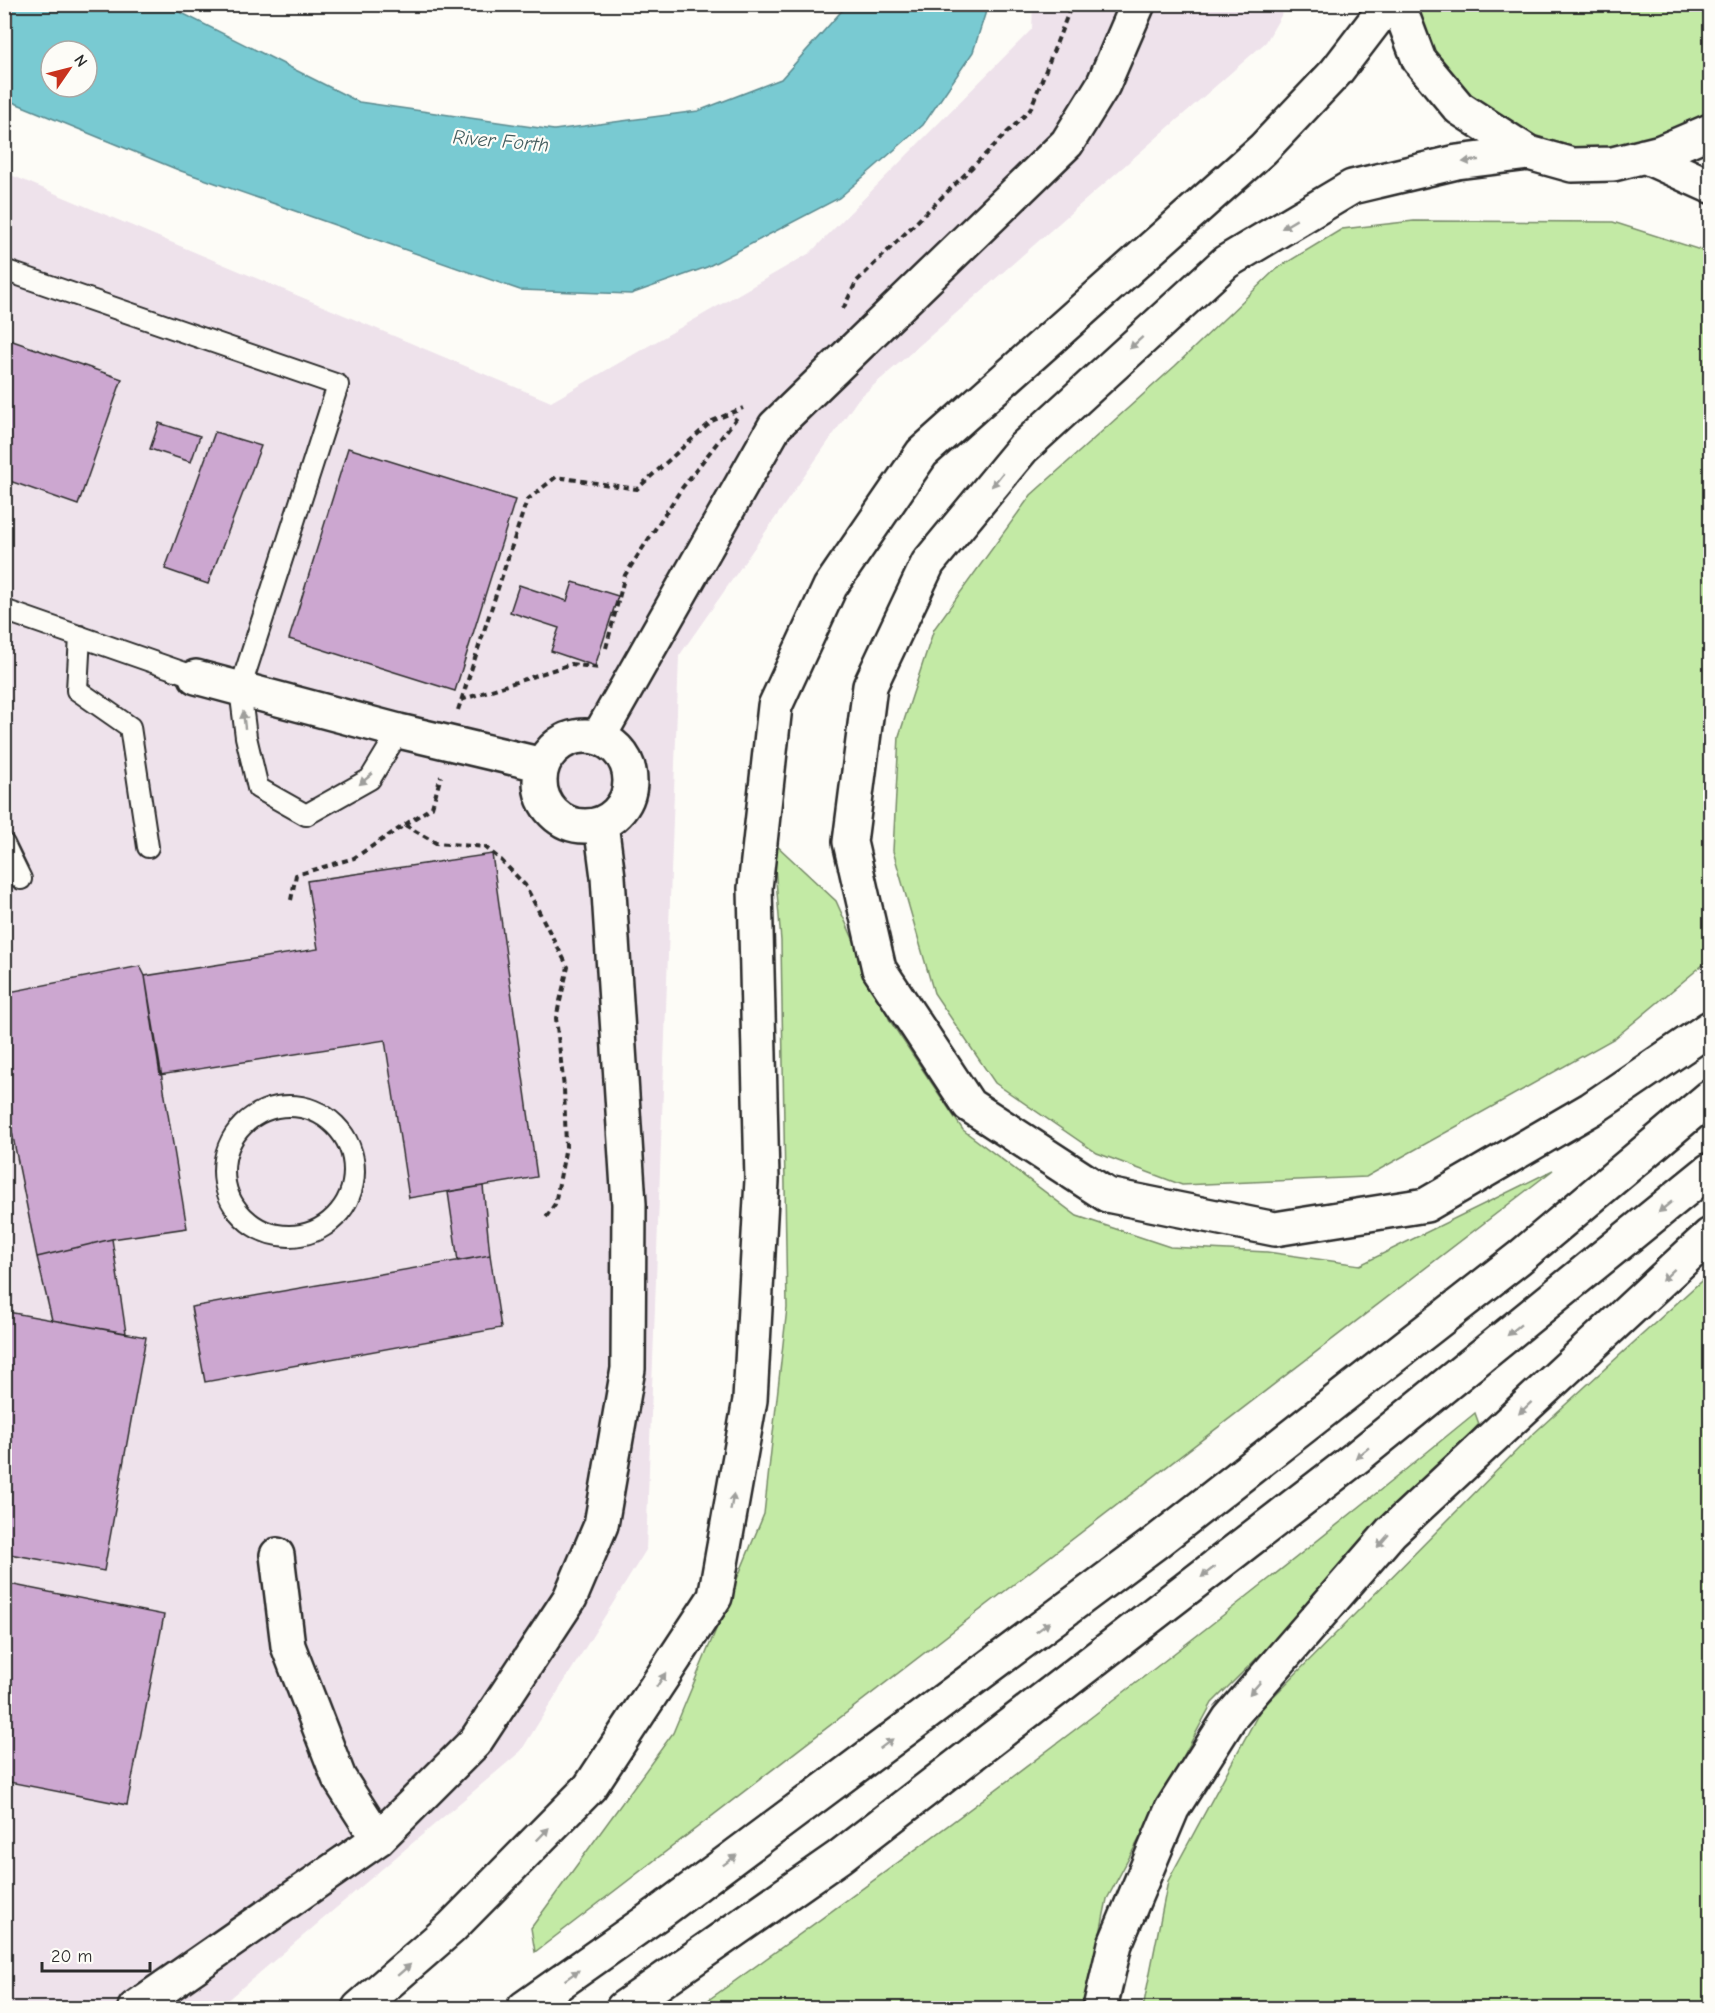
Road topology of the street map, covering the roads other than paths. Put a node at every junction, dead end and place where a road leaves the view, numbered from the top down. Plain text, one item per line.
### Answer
1 (1138, 4) edge
2 (1388, 4) edge
3 (1398, 4) edge
4 (1710, 131) edge
5 (1529, 153) junction
6 (1644, 156) junction
7 (1710, 186) edge
8 (4, 270) edge
9 (4, 610) edge
10 (80, 636) junction
11 (195, 677) joint
12 (240, 689) junction
13 (399, 731) junction
14 (598, 738) junction
15 (543, 765) junction
16 (601, 824) junction
17 (4, 844) edge
18 (148, 847) dead end
19 (21, 879) dead end
20 (1710, 1028) edge
21 (1710, 1097) edge
22 (1710, 1170) edge
23 (332, 1221) joint
24 (1710, 1235) edge
25 (277, 1555) dead end
26 (378, 1839) junction
27 (135, 2008) edge
28 (359, 2008) edge
29 (524, 2008) edge
30 (623, 2008) edge
31 (1100, 2008) edge

1 - 14 main road
28 -> 2 main road
3 - 5 main road
4 - 6 main road
5 - 6 main road
5 -> 20 main road
6 - 7 main road
8 - 12 lane
9 - 10 lane
10 - 11 lane
10 - 18 lane
11 - 12 main road
12 - 13 main road
13 -> 12 lane
13 - 15 main road
14 - 15 main road
14 - 16 main road
15 - 16 main road
16 - 26 main road
17 - 19 lane
29 -> 21 main road
22 -> 30 main road
23 - 23 lane
24 -> 31 main road
25 - 26 main road
26 - 27 main road

